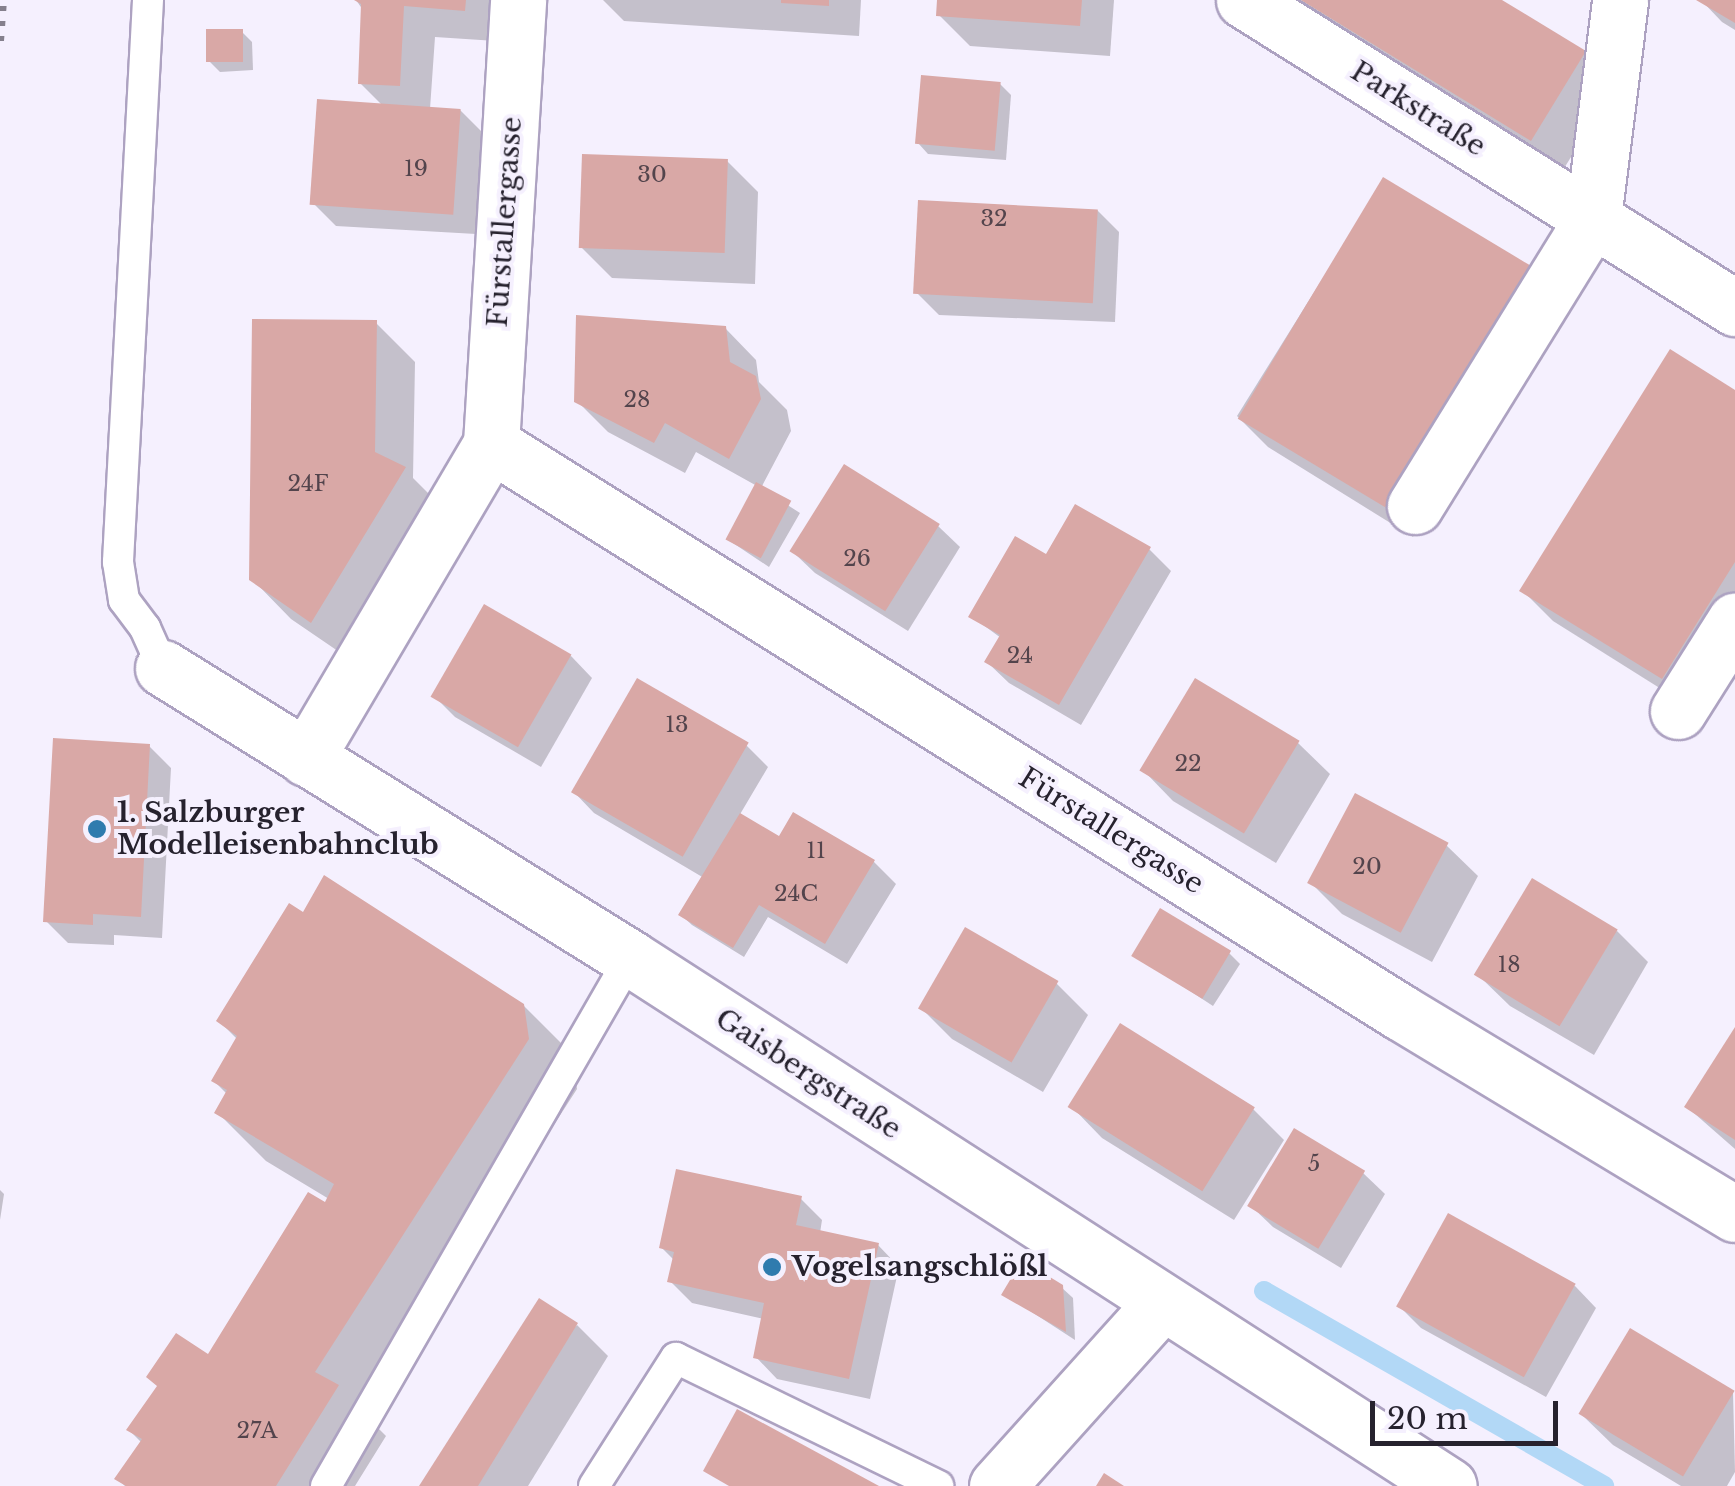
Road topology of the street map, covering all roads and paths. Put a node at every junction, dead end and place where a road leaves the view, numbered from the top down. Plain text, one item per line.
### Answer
1 (148, 0) edge
2 (518, 0) edge
3 (1244, 0) edge
4 (1620, 0) edge
5 (1593, 218) junction
6 (1735, 308) edge
7 (491, 444) junction
8 (1416, 506) dead end
9 (1735, 622) edge
10 (163, 668) joint
11 (1678, 711) dead end
12 (306, 758) junction
13 (630, 958) junction
14 (1735, 1214) edge
15 (1161, 1304) junction
16 (326, 1486) edge
17 (594, 1486) edge
18 (938, 1486) edge
19 (997, 1486) edge
20 (1450, 1486) edge

1 - 10 lane
2 - 7 street, Fürstallergasse
3 - 5 street, Parkstraße
4 - 5 street
5 - 6 street, Parkstraße
5 - 8 street
7 - 12 street, Fürstallergasse
7 - 14 street, Fürstallergasse
9 - 11 street
10 - 12 street, Gaisbergstraße
12 - 13 street, Gaisbergstraße
13 - 15 street, Gaisbergstraße
13 - 16 lane
15 - 19 street
15 - 20 street, Gaisbergstraße
17 - 18 lane

